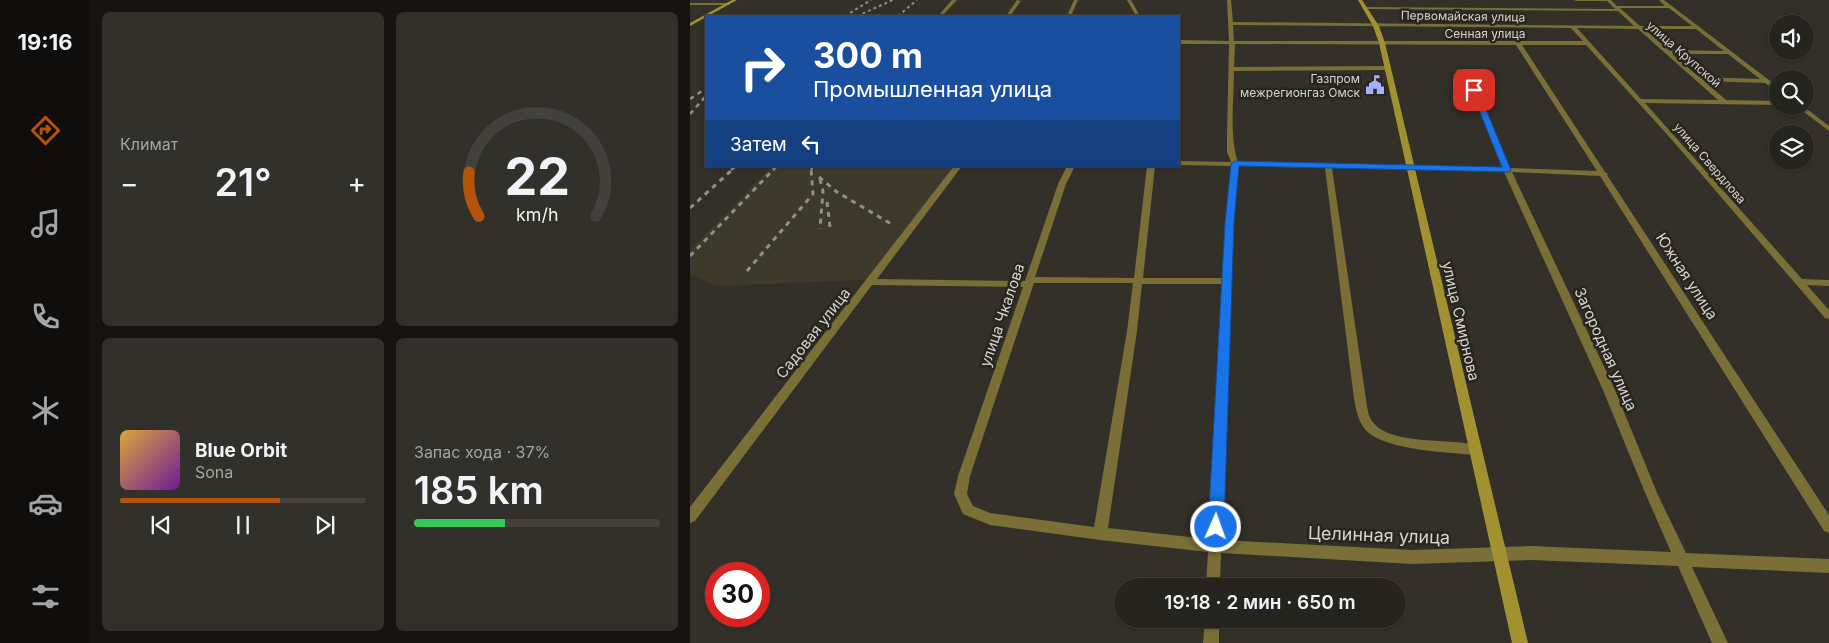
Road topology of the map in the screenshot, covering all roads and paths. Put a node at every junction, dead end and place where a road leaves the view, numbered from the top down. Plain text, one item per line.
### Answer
1 (735, 0) edge
2 (955, 0) edge
3 (1076, 0) edge
4 (1130, 0) edge
5 (1229, 0) edge
6 (1576, 0) edge
7 (1609, 0) edge
8 (1661, 0) edge
9 (1019, 1) dead end
10 (690, 4) edge
11 (728, 4) junction
12 (1363, 4) edge
13 (1669, 7) junction
14 (1618, 8) junction
15 (708, 15) edge
16 (941, 15) edge
17 (1009, 15) edge
18 (1069, 15) edge
19 (1138, 15) edge
20 (705, 17) edge
21 (1230, 22) junction
22 (690, 25) edge
23 (1376, 26) junction
24 (1573, 27) junction
25 (1640, 28) junction
26 (1695, 28) junction
27 (1180, 42) edge
28 (1518, 42) junction
29 (1232, 43) junction
30 (1382, 43) junction
31 (1587, 43) junction
32 (1667, 52) junction
33 (1727, 53) junction
34 (1388, 68) junction
35 (1232, 69) junction
36 (1459, 71) dead end
37 (1698, 79) junction
38 (1764, 80) junction
39 (1769, 84) edge
40 (1640, 101) junction
41 (1724, 102) junction
42 (1769, 103) edge
43 (1811, 115) edge
44 (1829, 128) edge
45 (1180, 163) edge
46 (1235, 164) junction
47 (1328, 165) junction
48 (957, 167) edge
49 (1070, 167) edge
50 (1151, 167) edge
51 (1410, 167) junction
52 (1507, 170) junction
53 (1604, 174) junction
54 (871, 282) junction
55 (1030, 282) junction
56 (1137, 282) junction
57 (1227, 282) junction
58 (1800, 282) junction
59 (1829, 283) edge
60 (1829, 316) edge
61 (1476, 450) junction
62 (964, 476) joint
63 (690, 517) edge
64 (1829, 527) edge
65 (1100, 534) junction
66 (1215, 546) junction
67 (1499, 555) junction
68 (1682, 560) junction
69 (1829, 566) edge
70 (1213, 578) edge
71 (1212, 628) edge
72 (1211, 643) edge
73 (1520, 643) edge
74 (1720, 643) edge

1 - 11 street
2 - 16 street
3 - 18 street
4 - 19 street
5 - 21 street
6 - 7 street
7 - 14 street, улица Крупской
8 - 13 street
9 - 17 street
10 - 11 street
11 - 15 street
12 - 14 street, улица Смирнова
12 - 23 street, улица Смирнова
13 - 14 street, улица Смирнова
13 - 26 street
14 - 25 street, улица Крупской
20 - 22 street
21 - 23 street, Первомайская улица
21 - 29 street
23 - 24 street, Первомайская улица
23 - 30 street, улица Смирнова
24 - 25 street, Первомайская улица
24 - 31 street, улица Свердлова
25 - 26 street, Первомайская улица
25 - 32 street, улица Крупской
26 - 33 street
27 - 29 street, Сенная улица
28 - 30 street, Сенная улица
28 - 31 street, Сенная улица
28 - 53 street, Южная улица
29 - 30 street, Сенная улица
29 - 35 street
30 - 34 street, улица Смирнова
31 - 40 street, улица Свердлова
32 - 33 street
32 - 37 street, улица Крупской
33 - 38 street
34 - 35 street
34 - 51 street, улица Смирнова
35 - 46 street
36 - 52 street, Загородная улица
37 - 38 street
37 - 41 street, улица Крупской
38 - 39 street
40 - 41 street
40 - 58 street, улица Свердлова
41 - 42 street
43 - 44 street
45 - 46 street
46 - 47 street
46 - 57 street
47 - 51 street
47 - 61 street
48 - 54 street, Садовая улица
49 - 55 street, улица Чкалова
50 - 56 street
51 - 52 street
51 - 61 street, улица Смирнова
52 - 53 street
52 - 68 street, Загородная улица
53 - 64 street, Южная улица
54 - 55 street
54 - 63 street, Садовая улица
55 - 56 street
55 - 62 street, улица Чкалова
56 - 57 street
56 - 65 street
57 - 66 street
58 - 59 street
58 - 60 street, улица Свердлова
61 - 67 street, улица Смирнова
62 - 65 street, Целинная улица
65 - 66 street, Целинная улица
66 - 67 street, Целинная улица
66 - 70 street
67 - 68 street, Целинная улица
67 - 73 street, улица Смирнова
68 - 69 street, Целинная улица
68 - 74 street, Загородная улица
71 - 72 street

